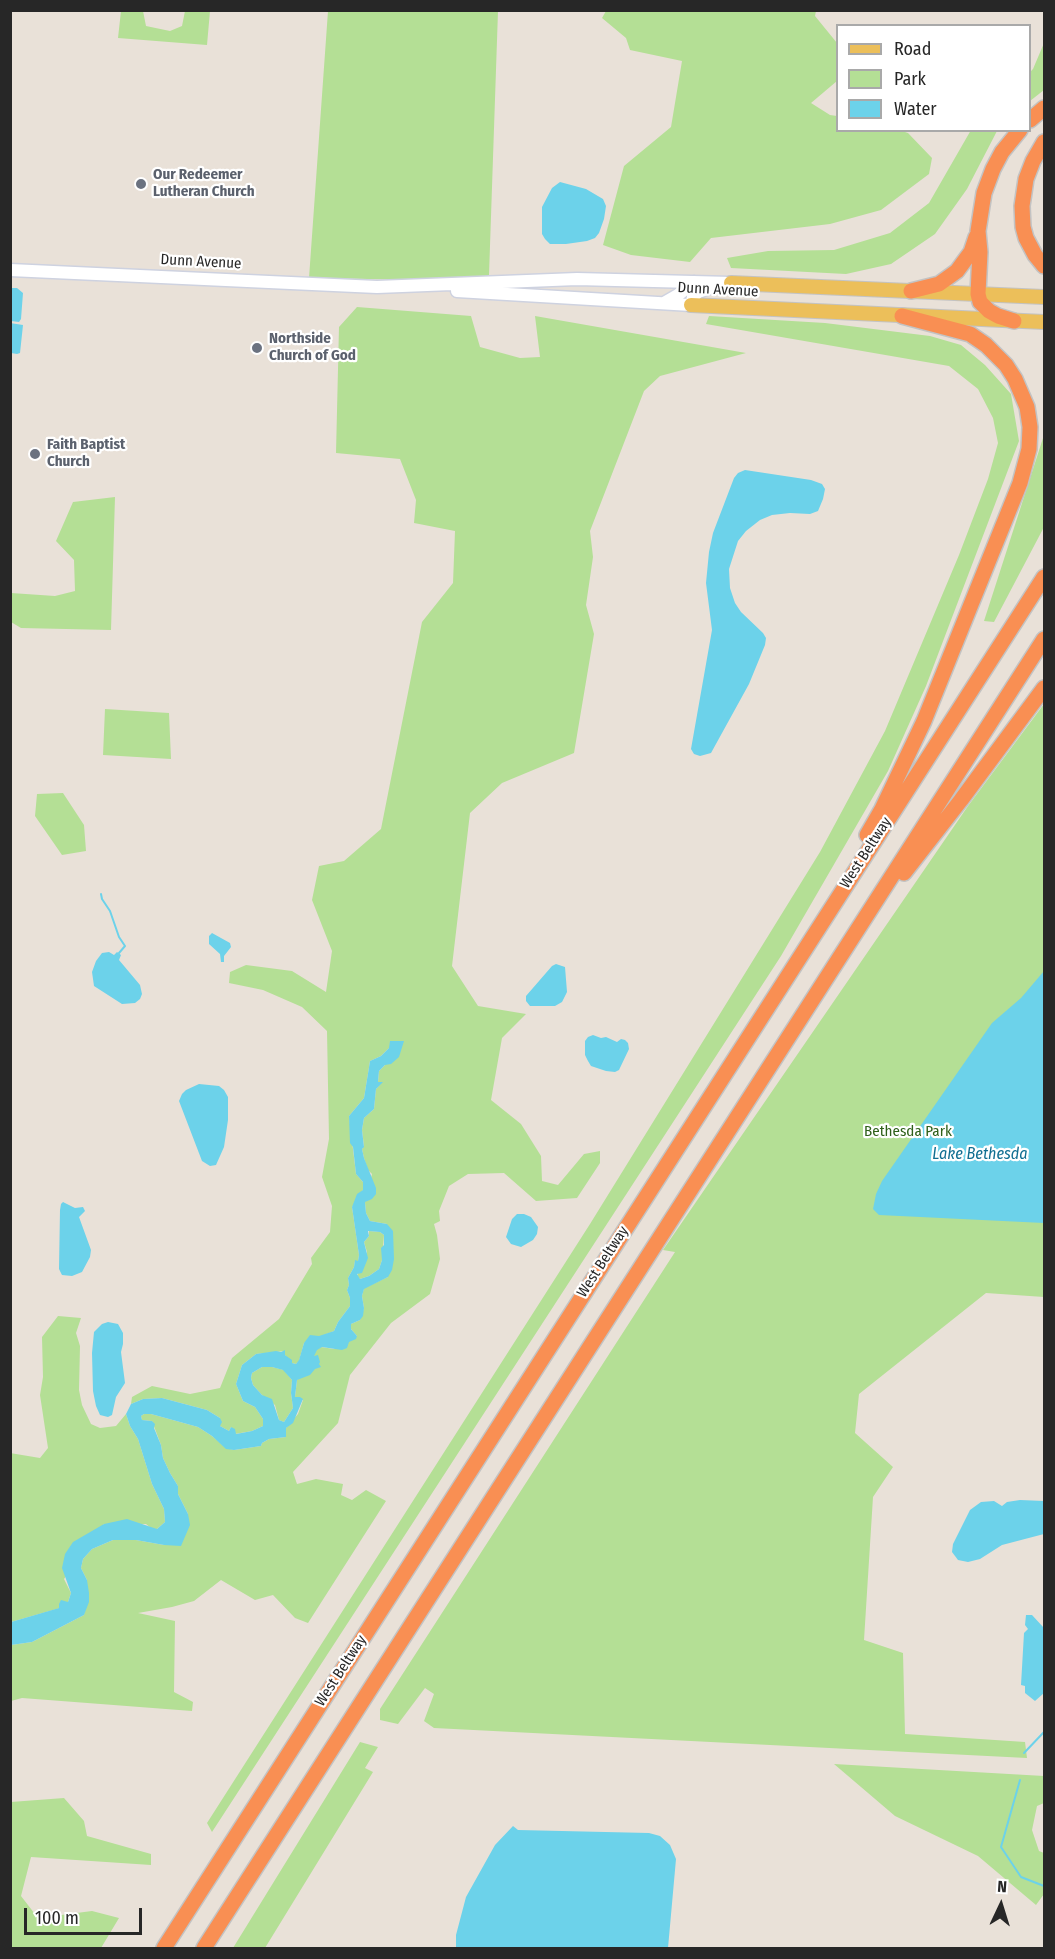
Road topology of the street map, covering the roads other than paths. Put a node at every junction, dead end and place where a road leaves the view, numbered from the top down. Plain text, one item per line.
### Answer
1 (1044, 108) edge
2 (1031, 118) edge
3 (1018, 132) edge
4 (1044, 142) edge
5 (978, 231) junction
6 (1044, 266) edge
7 (10, 270) edge
8 (694, 282) junction
9 (731, 284) junction
10 (390, 287) junction
11 (911, 291) junction
12 (978, 294) junction
13 (1044, 297) edge
14 (662, 303) junction
15 (691, 305) junction
16 (902, 316) junction
17 (1014, 321) junction
18 (1044, 322) edge
19 (1044, 577) edge
20 (1044, 639) edge
21 (1044, 687) edge
22 (867, 916) junction
23 (795, 965) junction
24 (164, 1948) edge
25 (204, 1948) edge

1 - 2 highway
3 - 5 highway
4 - 6 highway
5 - 11 highway
5 - 12 highway
7 - 10 main road, Dunn Avenue
8 - 9 main road, Dunn Avenue
8 - 10 main road, Dunn Avenue
8 - 14 main road
9 - 11 main road, Dunn Avenue
9 - 15 main road
10 - 14 main road, Dunn Avenue
11 - 12 main road, Dunn Avenue
12 - 13 main road, Dunn Avenue
12 - 17 highway
14 - 15 main road, Dunn Avenue
15 - 16 main road, Dunn Avenue
16 - 17 main road, Dunn Avenue
16 - 23 highway
17 - 18 main road, Dunn Avenue
19 - 23 highway, West Beltway
20 - 22 highway
21 - 22 highway
22 - 25 highway
23 - 24 highway, West Beltway

